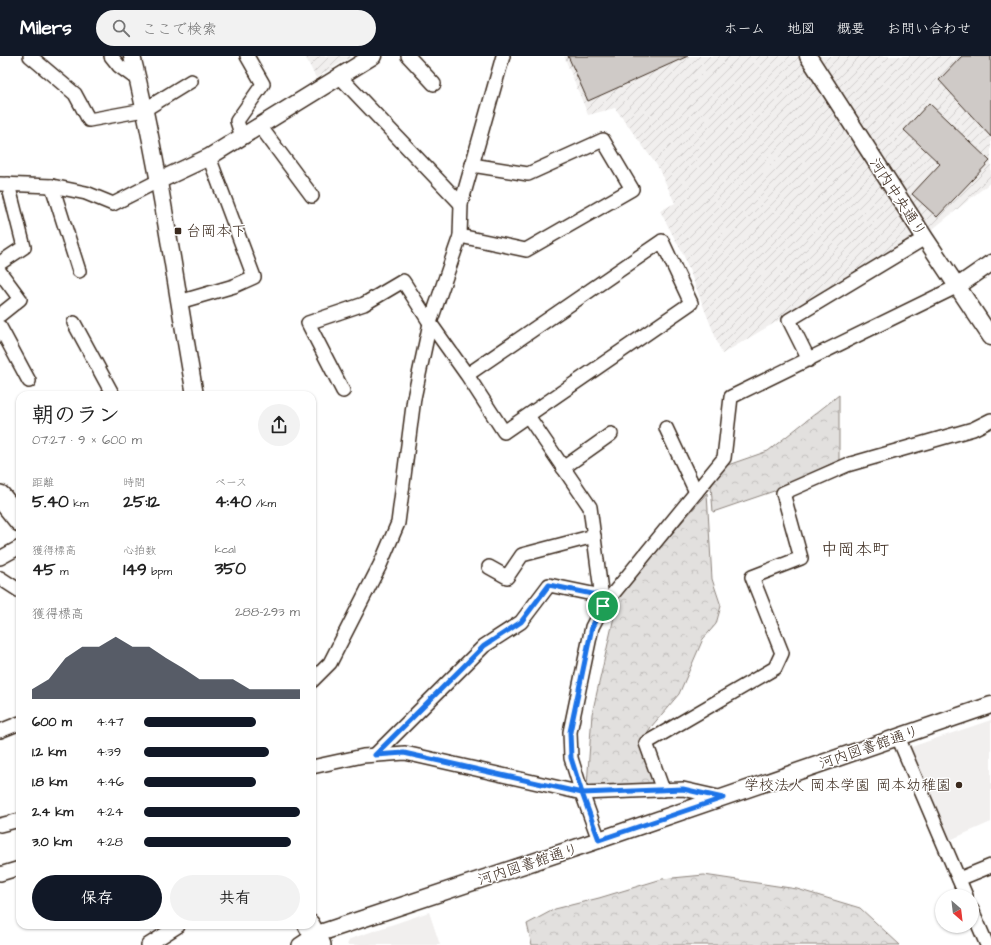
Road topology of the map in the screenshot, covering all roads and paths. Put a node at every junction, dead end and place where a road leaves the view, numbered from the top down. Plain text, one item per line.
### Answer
1 (30, 56) edge
2 (111, 56) edge
3 (132, 56) edge
4 (247, 56) edge
5 (373, 56) edge
6 (408, 56) edge
7 (808, 56) edge
8 (500, 58) edge
9 (340, 76) junction
10 (137, 79) junction
11 (192, 81) dead end
12 (434, 84) dead end
13 (144, 110) junction
14 (260, 126) junction
15 (242, 137) junction
16 (209, 157) junction
17 (472, 165) junction
18 (158, 182) junction
19 (4, 184) edge
20 (52, 186) junction
21 (312, 196) dead end
22 (461, 204) junction
23 (460, 236) junction
24 (925, 238) junction
25 (0, 263) edge
26 (991, 263) edge
27 (79, 270) dead end
28 (0, 272) edge
29 (958, 286) junction
30 (179, 302) junction
31 (2, 309) edge
32 (74, 323) dead end
33 (430, 323) junction
34 (0, 327) edge
35 (991, 337) edge
36 (809, 360) junction
37 (467, 375) junction
38 (29, 380) dead end
39 (111, 391) edge
40 (194, 391) edge
41 (343, 391) dead end
42 (528, 416) junction
43 (991, 420) edge
44 (666, 428) dead end
45 (611, 434) dead end
46 (563, 468) junction
47 (696, 492) junction
48 (0, 496) edge
49 (16, 516) edge
50 (594, 536) junction
51 (16, 549) edge
52 (0, 558) edge
53 (489, 567) dead end
54 (0, 578) edge
55 (16, 588) edge
56 (602, 601) junction
57 (316, 677) edge
58 (991, 705) edge
59 (16, 725) edge
60 (0, 731) edge
61 (898, 737) junction
62 (375, 755) junction
63 (316, 766) edge
64 (663, 790) junction
65 (582, 793) junction
66 (723, 798) junction
67 (16, 821) edge
68 (0, 825) edge
69 (599, 840) junction
70 (991, 866) edge
71 (16, 869) edge
72 (0, 874) edge
73 (959, 879) junction
74 (963, 889) edge
75 (979, 926) edge
76 (173, 929) edge
77 (310, 937) edge
78 (148, 945) edge
79 (987, 945) edge

1 - 13 street
2 - 10 street
3 - 10 street
4 - 15 street
5 - 9 street
6 - 12 street
7 - 24 street, 河内中央通り
8 - 17 street
9 - 14 street
9 - 22 street
10 - 13 street
11 - 13 street
13 - 18 street
14 - 15 street
14 - 21 street
15 - 16 street
16 - 18 street
16 - 30 street
17 - 22 street
17 - 23 street
18 - 20 street
18 - 30 street
19 - 20 street
19 - 25 street
20 - 27 street
22 - 23 street
23 - 33 street
24 - 29 street, 河内中央通り
24 - 36 street
26 - 29 street
28 - 31 street
29 - 35 street, 河内中央通り
29 - 36 street
30 - 40 street
32 - 39 street
33 - 37 street
33 - 41 street
33 - 57 street
34 - 38 street
36 - 47 street
37 - 42 street
37 - 42 street
42 - 46 street
43 - 64 street
44 - 47 street
45 - 46 street
46 - 50 street
47 - 56 street
48 - 49 main road
50 - 53 street
50 - 56 street
51 - 52 street
54 - 55 street
56 - 62 street
56 - 65 street
58 - 61 street, 河内図書館通り
59 - 60 street
61 - 66 street, 河内図書館通り
61 - 73 street
62 - 63 street
62 - 65 street
64 - 65 street
64 - 66 street
65 - 69 street
66 - 69 street, 河内図書館通り
67 - 68 street
69 - 77 street, 河内図書館通り
70 - 73 street
71 - 72 street
73 - 74 street
75 - 79 street
76 - 78 street

